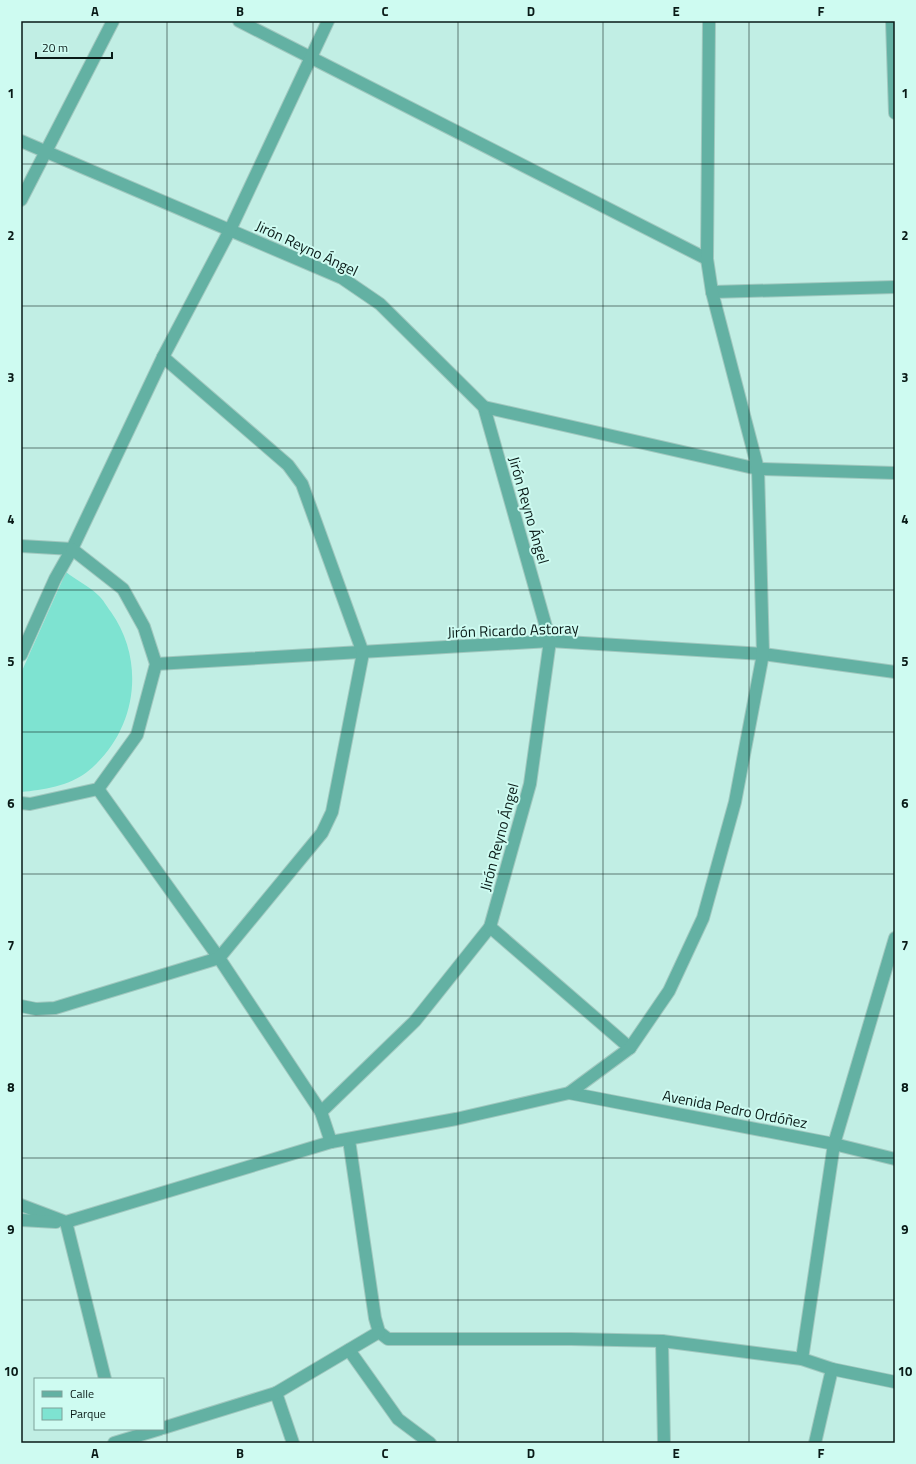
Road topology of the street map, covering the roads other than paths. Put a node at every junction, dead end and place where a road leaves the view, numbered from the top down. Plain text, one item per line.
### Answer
1 (113, 21) edge
2 (239, 21) edge
3 (328, 21) edge
4 (892, 21) edge
5 (707, 22) edge
6 (311, 56) junction
7 (895, 113) edge
8 (21, 140) edge
9 (45, 152) junction
10 (21, 200) edge
11 (230, 230) junction
12 (707, 259) junction
13 (895, 287) edge
14 (712, 292) junction
15 (163, 356) junction
16 (484, 407) junction
17 (758, 469) junction
18 (895, 473) edge
19 (21, 546) edge
20 (72, 549) junction
21 (550, 642) junction
22 (363, 653) junction
23 (763, 654) junction
24 (21, 655) edge
25 (156, 664) junction
26 (895, 672) edge
27 (98, 790) junction
28 (21, 803) edge
29 (490, 927) junction
30 (895, 938) edge
31 (219, 958) junction
32 (21, 1006) edge
33 (630, 1048) junction
34 (569, 1093) junction
35 (321, 1112) junction
36 (349, 1140) junction
37 (331, 1142) junction
38 (834, 1144) junction
39 (895, 1159) edge
40 (21, 1205) edge
41 (21, 1220) edge
42 (66, 1222) junction
43 (379, 1332) junction
44 (662, 1342) junction
45 (349, 1350) junction
46 (802, 1359) junction
47 (832, 1369) junction
48 (105, 1378) edge
49 (895, 1382) edge
50 (276, 1393) junction
51 (164, 1428) edge
52 (118, 1430) edge
53 (157, 1430) edge
54 (119, 1442) edge
55 (293, 1443) edge
56 (430, 1443) edge
57 (664, 1443) edge
58 (816, 1443) edge

1 - 9 street
2 - 6 street
3 - 6 street
4 - 7 street
5 - 12 street
6 - 11 street
6 - 12 street
8 - 9 street, Jirón Reyno Ángel
9 - 10 street
9 - 11 street, Jirón Reyno Ángel
11 - 15 street
11 - 16 street, Jirón Reyno Ángel
12 - 14 street
13 - 14 street
14 - 17 street
15 - 20 street
15 - 22 street
16 - 17 street
16 - 21 street, Jirón Reyno Ángel
17 - 18 street
17 - 23 street
19 - 20 street
20 - 24 street
20 - 25 street
21 - 22 street, Jirón Ricardo Astoray
21 - 23 street, Jirón Ricardo Astoray
21 - 29 street, Jirón Reyno Ángel
22 - 25 street, Jirón Ricardo Astoray
22 - 31 street
23 - 26 street, Jirón Ricardo Astoray
23 - 33 street
25 - 27 street
27 - 28 street
27 - 31 street
29 - 33 street
29 - 35 street
30 - 38 street
31 - 32 street
31 - 35 street
33 - 34 street
34 - 36 street
34 - 38 street, Avenida Pedro Ordóñez
35 - 37 street
36 - 37 street
36 - 43 street
37 - 42 street
38 - 39 street, Avenida Pedro Ordóñez
38 - 46 street
40 - 42 street
41 - 42 street
42 - 48 street
43 - 44 street
43 - 45 street
44 - 46 street
44 - 57 street
45 - 50 street
45 - 56 street
46 - 47 street
47 - 49 street
47 - 58 street
50 - 51 street
50 - 55 street
52 - 54 street
53 - 54 street

